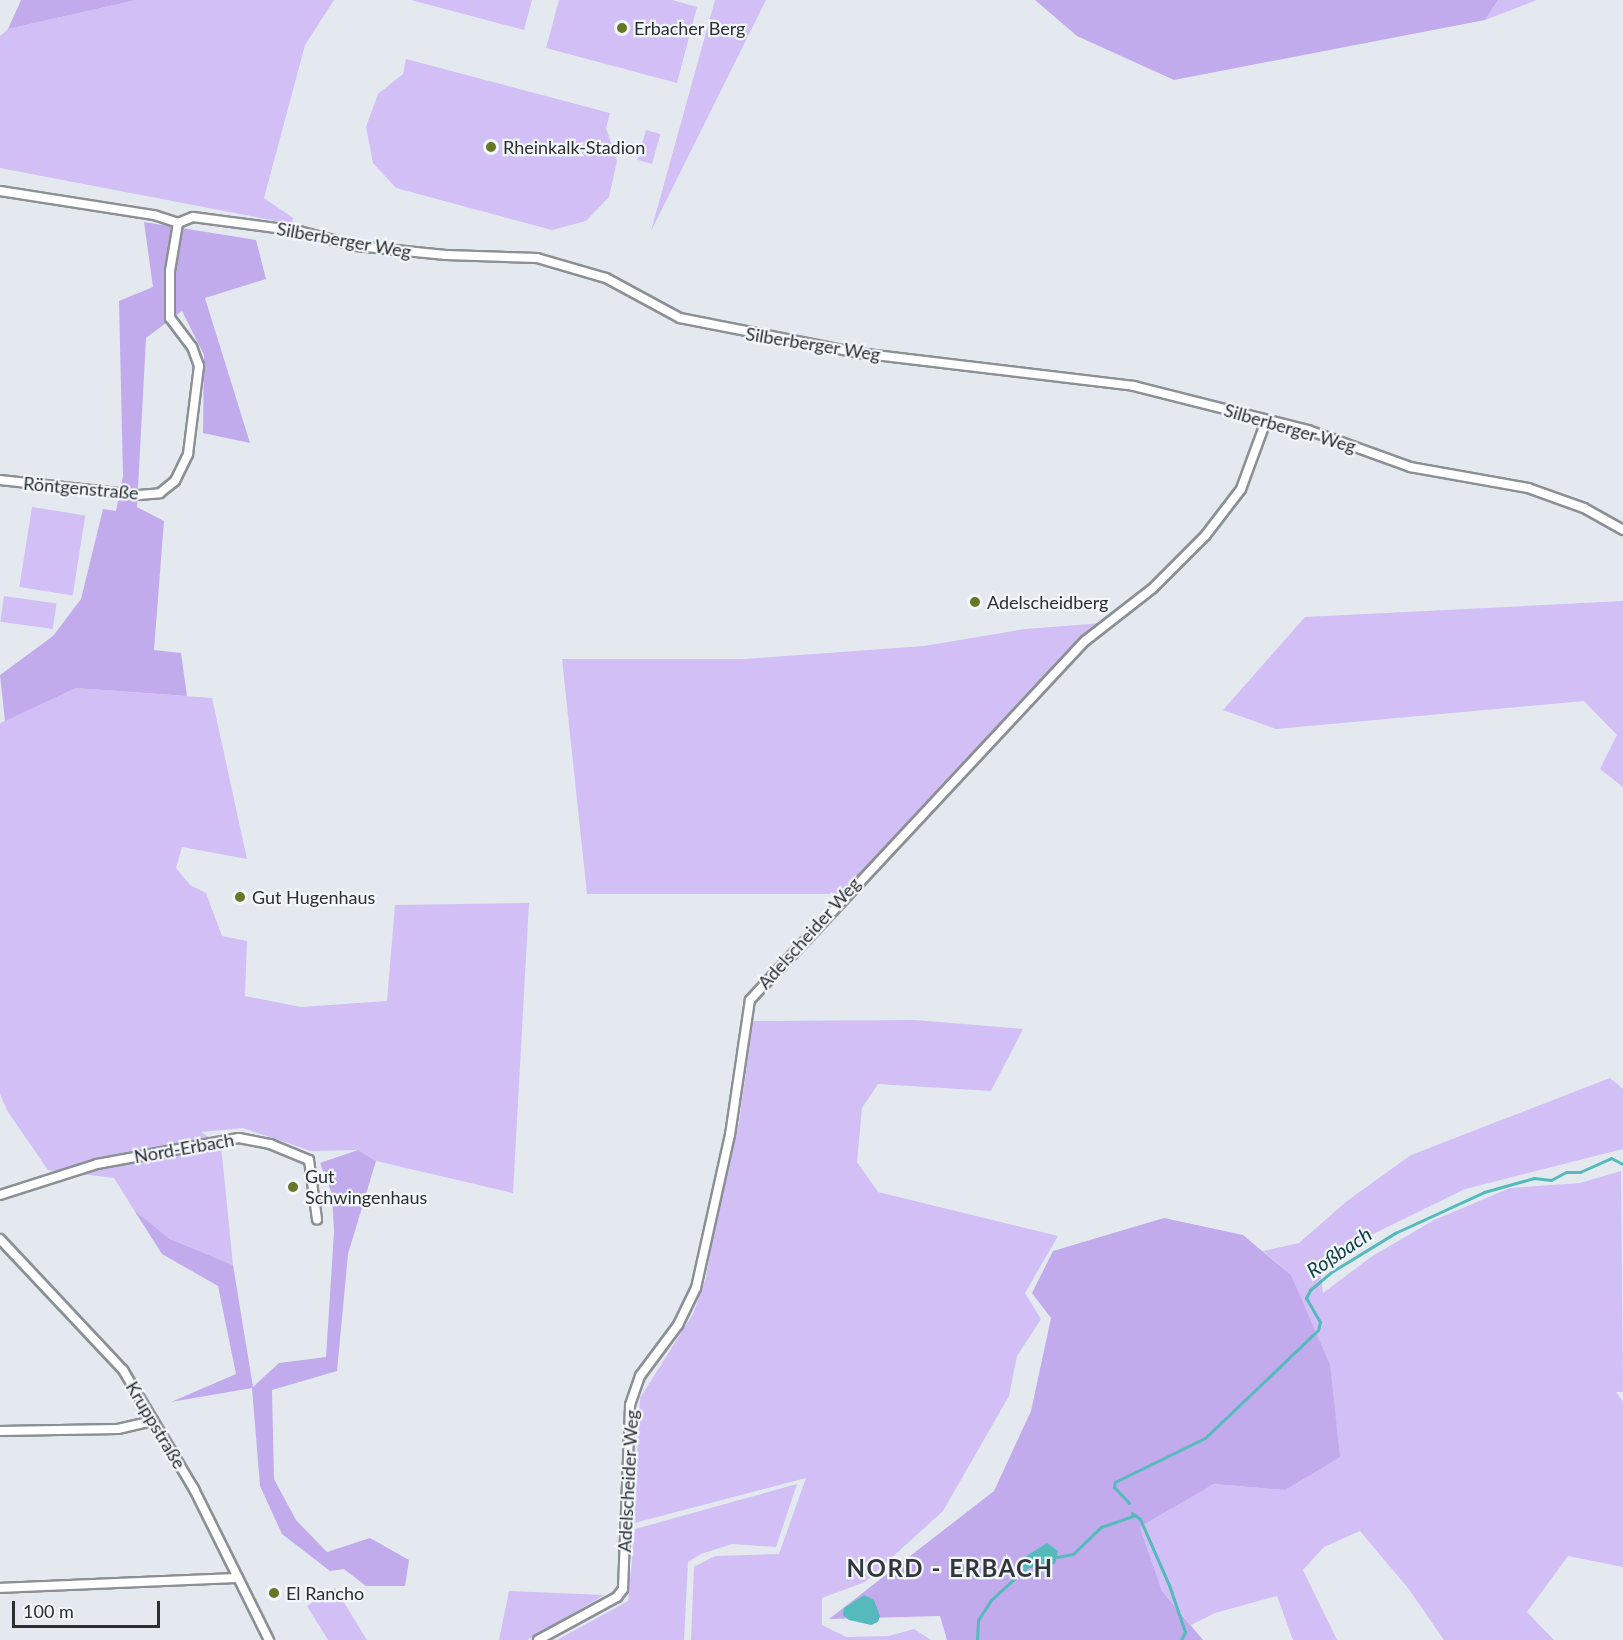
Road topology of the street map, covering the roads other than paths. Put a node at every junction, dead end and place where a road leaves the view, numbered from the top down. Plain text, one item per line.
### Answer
1 (0, 191) edge
2 (178, 223) junction
3 (1266, 421) junction
4 (0, 480) edge
5 (1623, 530) edge
6 (0, 1195) edge
7 (317, 1219) dead end
8 (0, 1239) edge
9 (153, 1421) junction
10 (0, 1431) edge
11 (238, 1578) junction
12 (0, 1588) edge
13 (269, 1640) edge
14 (538, 1640) edge

1 - 2 street, Silberberger Weg
2 - 3 street, Silberberger Weg
2 - 4 street, Röntgenstraße
3 - 5 street, Silberberger Weg
3 - 14 street, Adelscheider Weg
6 - 7 street, Nord-Erbach
8 - 9 street, Kruppstraße
9 - 10 street
9 - 11 street, Kruppstraße
11 - 12 street
11 - 13 street, Kruppstraße

